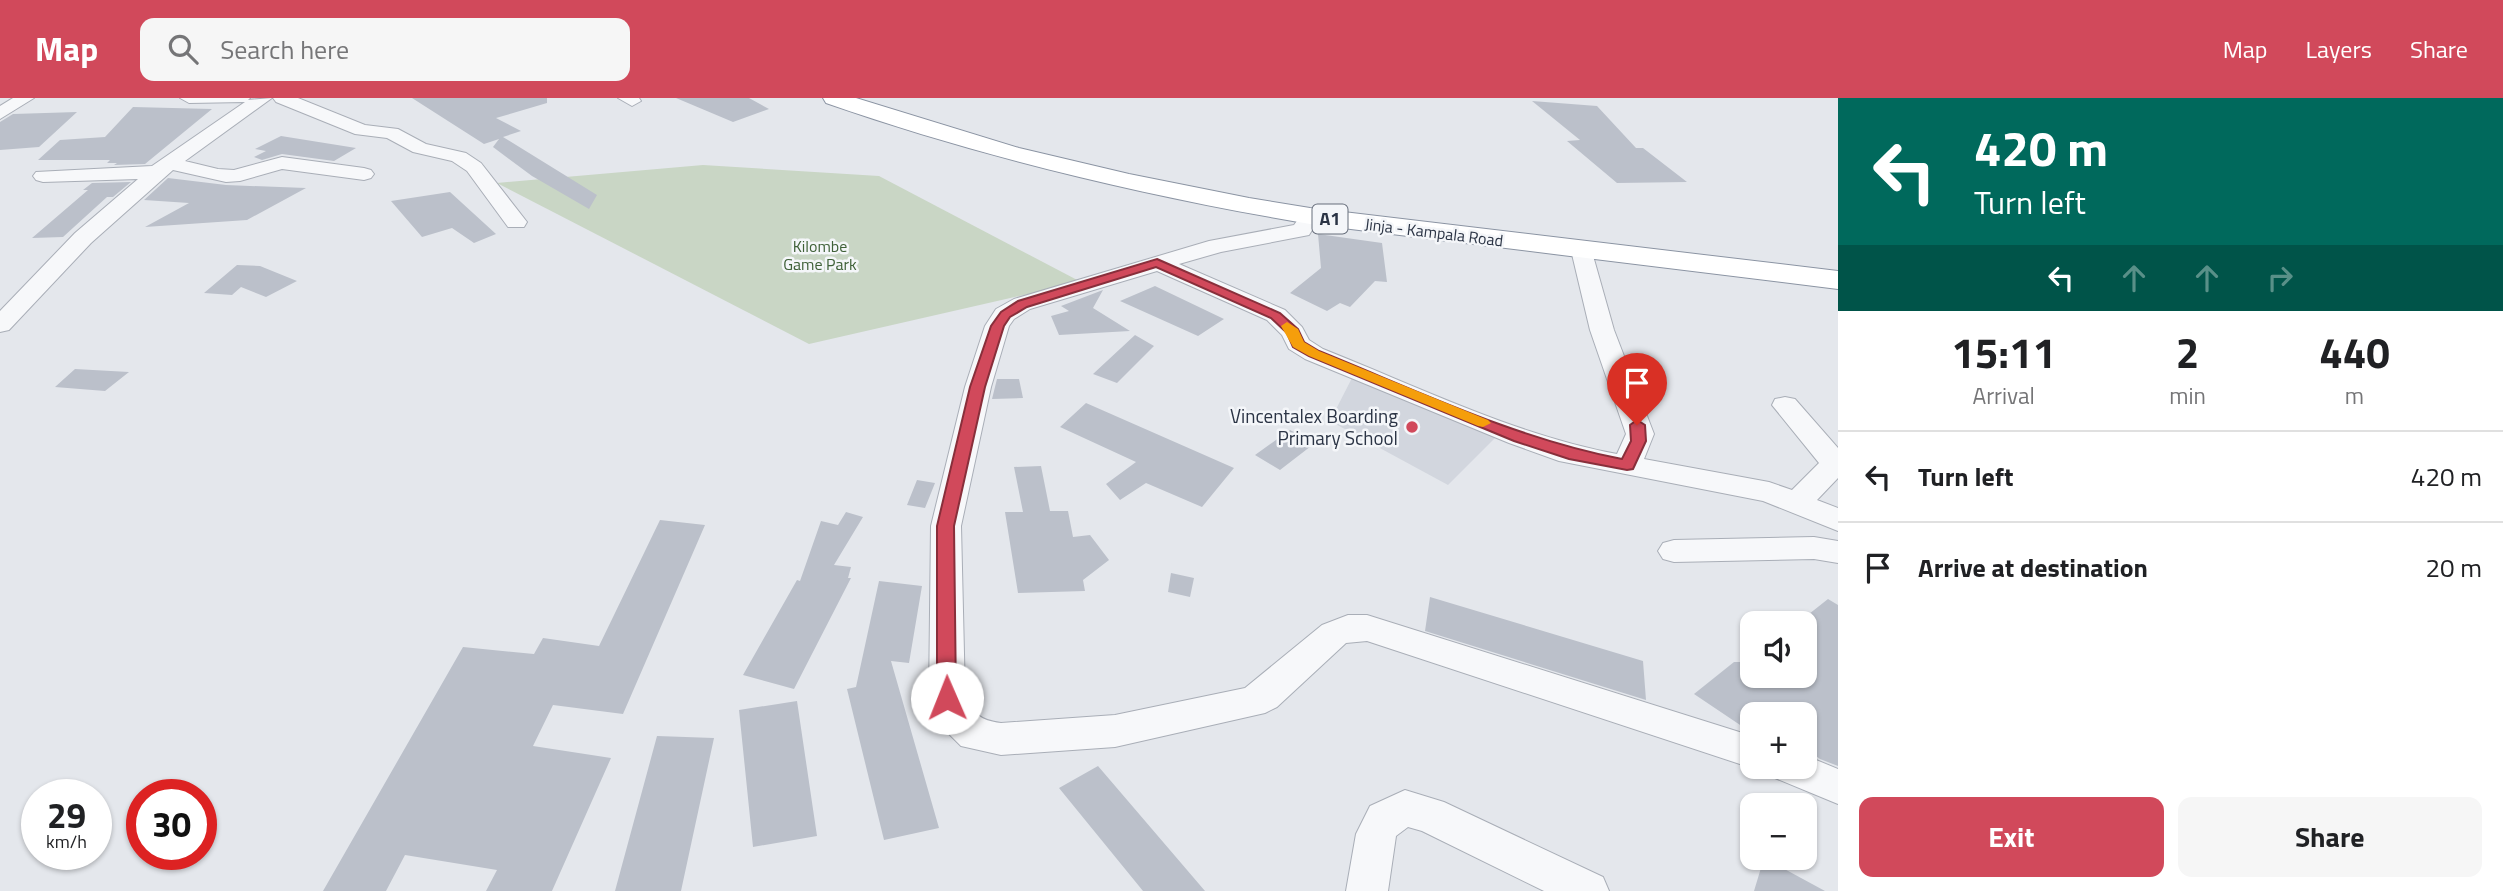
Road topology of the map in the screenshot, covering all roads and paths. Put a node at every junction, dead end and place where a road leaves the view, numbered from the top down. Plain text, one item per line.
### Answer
1 (25, 98) edge
2 (189, 98) edge
3 (241, 98) edge
4 (263, 98) edge
5 (282, 98) edge
6 (834, 98) edge
7 (0, 114) edge
8 (163, 167) junction
9 (364, 174) dead end
10 (43, 176) dead end
11 (1310, 216) junction
12 (516, 222) dead end
13 (1581, 250) junction
14 (1157, 263) junction
15 (1838, 280) edge
16 (0, 325) edge
17 (1785, 405) dead end
18 (1627, 465) junction
19 (1798, 502) junction
20 (1838, 520) edge
21 (1674, 551) dead end
22 (1838, 552) edge
23 (1740, 748) edge
24 (1817, 778) edge
25 (1838, 787) edge
26 (1367, 891) edge
27 (1588, 891) edge

1 - 7 street
2 - 3 street
4 - 8 street
5 - 12 street
6 - 11 highway, Jinja - Kampala Road / A1
8 - 9 street
8 - 10 street
8 - 16 street
11 - 13 highway, Jinja - Kampala Road / A1
11 - 14 street
13 - 15 highway, Jinja - Kampala Road / A1
13 - 18 street
14 - 18 street
14 - 23 street
17 - 19 street
18 - 19 street
19 - 20 street
21 - 22 street
24 - 25 street
26 - 27 street

